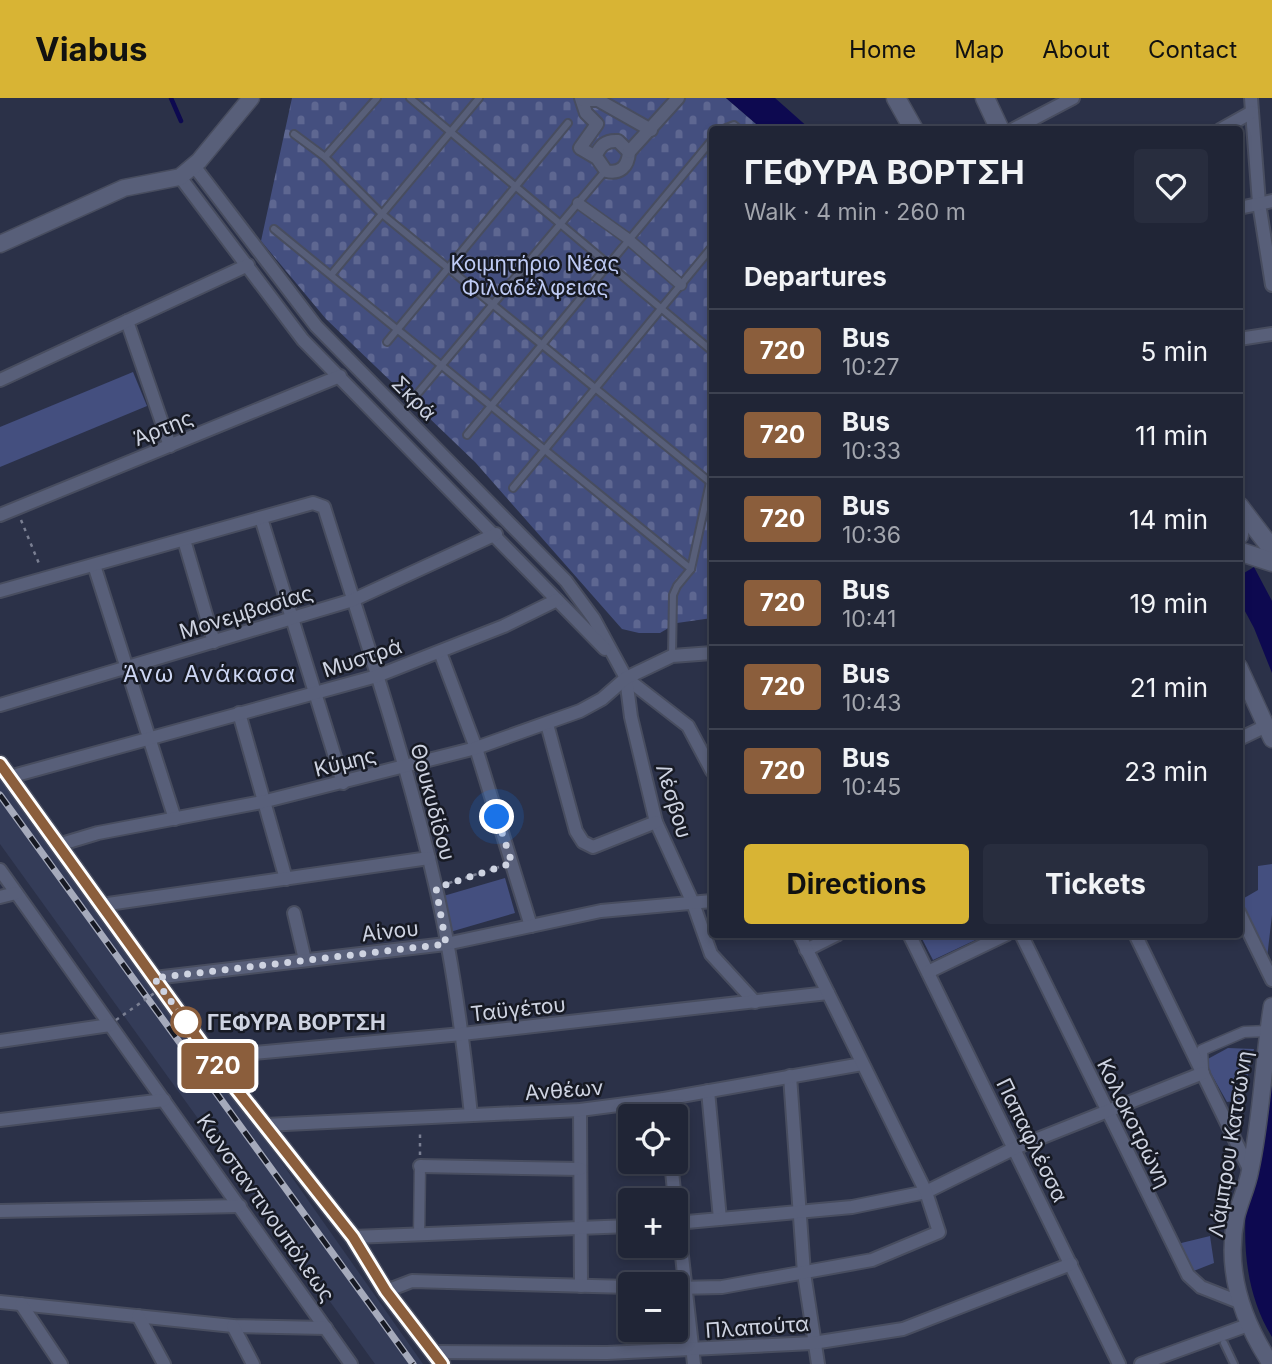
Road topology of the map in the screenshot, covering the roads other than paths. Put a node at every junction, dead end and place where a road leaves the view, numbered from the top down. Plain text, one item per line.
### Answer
1 (251, 98) edge
2 (377, 98) edge
3 (410, 98) edge
4 (479, 98) edge
5 (678, 98) edge
6 (985, 98) edge
7 (1073, 98) edge
8 (1251, 98) edge
9 (582, 99) edge
10 (901, 102) edge
11 (1252, 112) junction
12 (568, 123) dead end
13 (912, 126) edge
14 (997, 126) edge
15 (1020, 126) edge
16 (1227, 126) edge
17 (651, 130) junction
18 (451, 132) junction
19 (294, 134) dead end
20 (709, 143) edge
21 (629, 152) junction
22 (325, 157) junction
23 (596, 157) junction
24 (194, 166) junction
25 (606, 171) junction
26 (180, 177) junction
27 (516, 187) junction
28 (1266, 202) edge
29 (578, 204) junction
30 (1243, 207) edge
31 (382, 214) junction
32 (561, 224) junction
33 (274, 229) dead end
34 (627, 238) junction
35 (0, 244) edge
36 (709, 251) edge
37 (608, 263) junction
38 (248, 265) junction
39 (450, 267) junction
40 (331, 275) junction
41 (681, 285) junction
42 (1272, 285) edge
43 (493, 303) junction
44 (663, 310) junction
45 (127, 321) junction
46 (397, 329) junction
47 (1272, 334) edge
48 (1243, 338) edge
49 (387, 342) dead end
50 (542, 344) junction
51 (709, 348) edge
52 (442, 366) junction
53 (340, 376) junction
54 (0, 380) edge
55 (597, 389) junction
56 (419, 392) dead end
57 (491, 406) junction
58 (467, 435) dead end
59 (170, 446) junction
60 (545, 450) junction
61 (709, 481) edge
62 (709, 487) edge
63 (513, 488) dead end
64 (5, 511) edge
65 (261, 518) junction
66 (1243, 518) edge
67 (496, 534) junction
68 (184, 540) junction
69 (1250, 542) edge
70 (1272, 562) edge
71 (94, 565) junction
72 (691, 569) junction
73 (0, 591) edge
74 (353, 600) junction
75 (557, 600) junction
76 (294, 618) junction
77 (214, 642) junction
78 (440, 652) junction
79 (709, 653) edge
80 (610, 654) junction
81 (672, 656) junction
82 (125, 669) junction
83 (377, 676) junction
84 (1243, 676) edge
85 (626, 678) junction
86 (316, 693) junction
87 (0, 705) edge
88 (239, 713) junction
89 (547, 724) junction
90 (1269, 733) edge
91 (1243, 738) edge
92 (151, 739) junction
93 (476, 748) junction
94 (709, 765) edge
95 (404, 768) junction
96 (5, 771) edge
97 (343, 783) junction
98 (262, 802) junction
99 (175, 819) junction
100 (656, 822) junction
101 (58, 845) junction
102 (429, 858) junction
103 (0, 870) edge
104 (286, 879) junction
105 (16, 893) junction
106 (0, 897) edge
107 (709, 901) edge
108 (693, 903) junction
109 (101, 905) junction
110 (294, 913) dead end
111 (1243, 920) edge
112 (531, 926) junction
113 (801, 938) edge
114 (830, 938) edge
115 (911, 938) edge
116 (999, 938) edge
117 (1022, 938) edge
118 (1138, 938) edge
119 (446, 944) junction
120 (806, 950) junction
121 (305, 960) junction
122 (928, 972) junction
123 (1272, 979) edge
124 (155, 985) junction
125 (828, 993) junction
126 (755, 1002) junction
127 (1272, 1006) edge
128 (113, 1022) junction
129 (1268, 1031) junction
130 (463, 1034) junction
131 (0, 1041) edge
132 (211, 1057) junction
133 (862, 1064) junction
134 (1203, 1073) junction
135 (790, 1076) junction
136 (708, 1091) junction
137 (664, 1099) junction
138 (163, 1101) junction
139 (665, 1104) edge
140 (580, 1110) junction
141 (1107, 1114) junction
142 (471, 1115) junction
143 (0, 1121) edge
144 (265, 1125) junction
145 (1015, 1148) junction
146 (420, 1166) joint
147 (580, 1169) junction
148 (1250, 1171) junction
149 (926, 1192) junction
150 (240, 1206) junction
151 (0, 1211) edge
152 (800, 1212) junction
153 (720, 1219) junction
154 (688, 1222) edge
155 (618, 1227) edge
156 (580, 1229) junction
157 (419, 1235) junction
158 (353, 1237) junction
159 (1070, 1264) junction
160 (804, 1273) junction
161 (581, 1286) junction
162 (618, 1287) edge
163 (688, 1288) edge
164 (386, 1291) junction
165 (0, 1302) edge
166 (1239, 1302) junction
167 (21, 1304) junction
168 (138, 1316) junction
169 (688, 1324) edge
170 (1248, 1325) junction
171 (233, 1326) junction
172 (326, 1328) junction
173 (813, 1343) junction
174 (1224, 1343) dead end
175 (693, 1350) junction
176 (437, 1358) edge
177 (609, 1358) edge
178 (61, 1364) edge
179 (163, 1364) edge
180 (253, 1364) edge
181 (351, 1364) edge
182 (694, 1364) edge
183 (818, 1364) edge
184 (1119, 1364) edge
185 (1141, 1364) edge
186 (1234, 1364) edge
187 (1271, 1364) edge

1 - 24 street
2 - 22 lane
3 - 18 lane
4 - 18 lane
5 - 17 street
6 - 14 main road
7 - 15 street
8 - 11 street
9 - 17 street
9 - 23 street
10 - 13 main road
11 - 16 street
11 - 28 street
12 - 27 lane
17 - 21 street
18 - 27 lane
18 - 31 lane
19 - 22 lane
20 - 34 lane
21 - 23 street
21 - 25 street
22 - 31 lane
23 - 25 street
24 - 26 street
24 - 80 street, Σκρά
25 - 29 lane
26 - 35 street
26 - 38 street, Σκρά
27 - 32 lane
27 - 39 lane
28 - 30 street
28 - 42 street
29 - 32 lane
29 - 34 street
31 - 39 lane
31 - 40 lane
32 - 37 lane
32 - 43 lane
33 - 40 lane
34 - 37 lane
34 - 41 street
36 - 41 lane
37 - 44 lane
37 - 50 lane
38 - 45 street
38 - 53 street, Σκρά
39 - 43 lane
39 - 46 lane
40 - 46 lane
41 - 44 lane
43 - 50 lane
43 - 52 lane
44 - 51 lane
44 - 55 lane
45 - 54 street
45 - 59 street
46 - 49 lane
46 - 52 lane
47 - 48 street
50 - 55 lane
50 - 57 lane
52 - 56 lane
52 - 57 lane
53 - 59 street, Άρτης
53 - 67 street, Σκρά
55 - 60 lane
55 - 61 lane
57 - 58 lane
57 - 60 lane
59 - 64 street, Άρτης
60 - 63 lane
60 - 72 lane
62 - 72 lane
65 - 68 street
65 - 74 street, Θουκυδίδου
65 - 76 street
66 - 69 main road
67 - 74 street, Μονεμβασίας
67 - 75 street, Σκρά
68 - 71 street
68 - 77 street
69 - 70 main road
71 - 73 street
71 - 82 street
72 - 81 lane
74 - 76 street, Μονεμβασίας
74 - 83 street, Θουκυδίδου
75 - 78 street, Μυστρά
75 - 80 street, Σκρά
76 - 77 street, Μονεμβασίας
76 - 86 street
77 - 82 street, Μονεμβασίας
78 - 83 street, Μυστρά
78 - 93 street
79 - 81 street
80 - 85 street, Σκρά
81 - 85 street
82 - 87 street, Μονεμβασίας
82 - 92 street
83 - 86 street, Μυστρά
83 - 95 street, Θουκυδίδου
84 - 90 street
85 - 89 street, Κύμης
85 - 94 street
85 - 100 street, Λέσβου
86 - 88 street, Μυστρά
86 - 97 street
88 - 92 street, Μυστρά
88 - 98 street
89 - 93 street, Κύμης
89 - 100 street
90 - 91 street
92 - 96 street, Μυστρά
92 - 99 street
93 - 95 street, Κύμης
93 - 112 street
95 - 97 street, Κύμης
95 - 102 street, Θουκυδίδου
96 - 101 street
97 - 98 street, Κύμης
98 - 99 street, Κύμης
98 - 104 street
99 - 101 street, Κύμης
100 - 108 street, Λέσβου
101 - 109 street
102 - 104 street
102 - 119 street, Θουκυδίδου
103 - 105 street, Κωνσταντινουπόλεως
104 - 109 street
105 - 106 street
105 - 128 street, Κωνσταντινουπόλεως
107 - 108 street, Αίνου
108 - 112 street, Αίνου
108 - 126 street, Λέσβου
109 - 124 street
110 - 121 street
111 - 123 street
112 - 119 street, Αίνου
113 - 120 street
114 - 120 street
115 - 122 street, Παπαφλέσσα
116 - 122 street
117 - 141 street, Κολοκοτρώνη
118 - 134 street
119 - 121 street, Αίνου
119 - 130 street, Θουκυδίδου
120 - 125 street
121 - 124 street, Αίνου
122 - 145 street, Παπαφλέσσα
124 - 132 street
125 - 126 street, Ταϋγέτου
125 - 133 street
126 - 130 street, Ταϋγέτου
127 - 129 street, Λάμπρου Κατσώνη
128 - 131 street
128 - 138 street, Κωνσταντινουπόλεως
129 - 134 street
129 - 148 street, Λάμπρου Κατσώνη
130 - 132 street, Ταϋγέτου
130 - 142 street, Θουκυδίδου
132 - 144 street
133 - 135 street, Ανθέων
133 - 149 street
134 - 141 street
134 - 148 street
135 - 136 street, Ανθέων
135 - 152 street
136 - 137 street, Ανθέων
136 - 153 street
137 - 139 street
137 - 140 street, Ανθέων
138 - 143 street
138 - 150 street, Κωνσταντινουπόλεως
140 - 142 street, Ανθέων
140 - 147 street
141 - 145 street
141 - 166 street, Κολοκοτρώνη
142 - 144 street, Ανθέων
144 - 158 street
145 - 149 street
145 - 159 street, Παπαφλέσσα
146 - 147 street
146 - 157 street
147 - 156 street
148 - 166 street, Λάμπρου Κατσώνη
149 - 152 street
149 - 160 street
150 - 151 street
150 - 172 street, Κωνσταντινουπόλεως
152 - 153 street
152 - 160 street
153 - 154 street
155 - 156 street
156 - 157 street
156 - 161 street
157 - 158 street
158 - 164 street
159 - 173 street, Πλαπούτα
159 - 184 street, Παπαφλέσσα
160 - 163 street
160 - 173 street
161 - 162 street
161 - 164 street
164 - 176 street
165 - 167 street
166 - 170 street, Λάμπρου Κατσώνη
167 - 168 street
167 - 178 street
168 - 171 street
168 - 179 street
169 - 175 street
170 - 185 street
170 - 187 street, Λάμπρου Κατσώνη
171 - 172 street
171 - 180 street
172 - 181 street, Κωνσταντινουπόλεως
173 - 175 street, Πλαπούτα
173 - 183 street
174 - 186 lane
175 - 177 street, Πλαπούτα
175 - 182 street
176 - 177 street, Πλαπούτα

